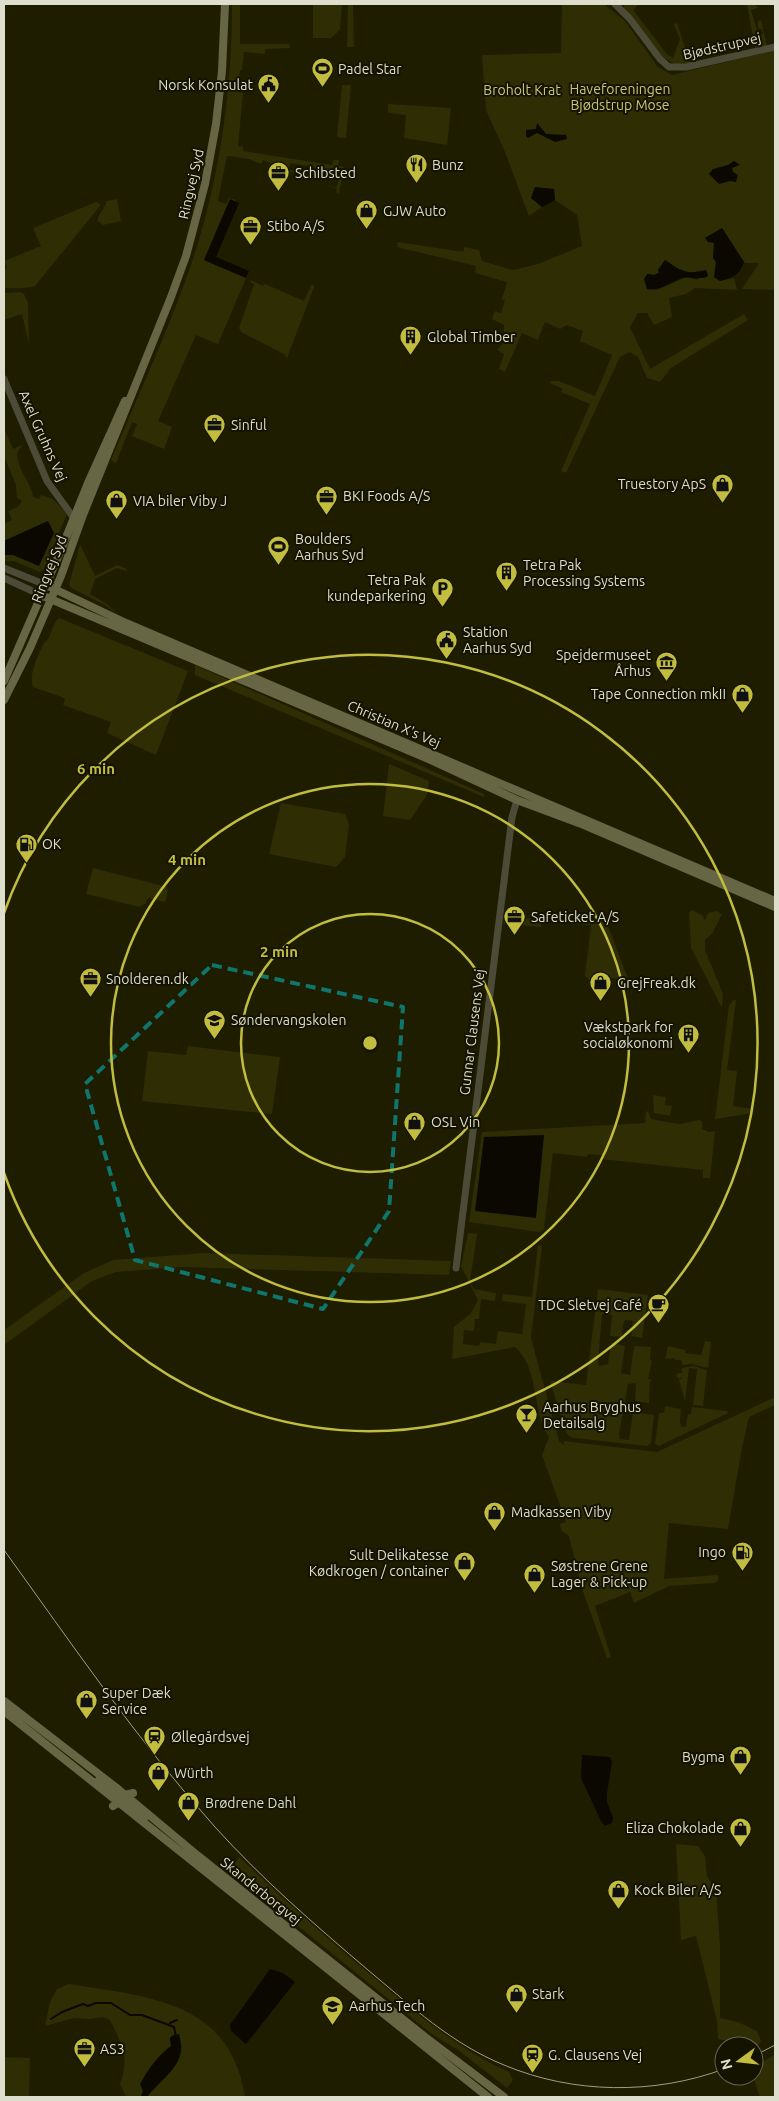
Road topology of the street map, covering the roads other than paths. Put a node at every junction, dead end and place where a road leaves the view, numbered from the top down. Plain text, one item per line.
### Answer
1 (225, 4) edge
2 (614, 4) edge
3 (775, 47) edge
4 (4, 379) edge
5 (98, 468) junction
6 (62, 501) junction
7 (77, 508) junction
8 (73, 517) junction
9 (72, 548) junction
10 (4, 568) edge
11 (4, 578) edge
12 (46, 585) junction
13 (56, 589) junction
14 (41, 595) junction
15 (51, 599) junction
16 (4, 681) edge
17 (4, 700) edge
18 (510, 787) junction
19 (516, 800) junction
20 (587, 820) junction
21 (775, 901) edge
22 (775, 907) edge
23 (456, 1268) dead end
24 (4, 1701) edge
25 (4, 1711) edge
26 (123, 1799) junction
27 (488, 2097) edge
28 (504, 2097) edge

1 - 5 main road, Ringvej Syd
2 - 3 street, Bjødstrupvej
4 - 6 street, Axel Gruhns Vej
5 - 7 main road, Ringvej Syd
5 - 9 main road, Ringvej Syd
6 - 7 street, Axel Gruhns Vej
6 - 8 street, Axel Gruhns Vej
7 - 8 main road, Ringvej Syd
7 - 9 main road
8 - 12 main road, Ringvej Syd
9 - 13 main road, Ringvej Syd
10 - 12 street, Christian X's Vej
11 - 14 street, Christian X's Vej
12 - 13 main road, Christian X's Vej
12 - 14 main road, Ringvej Syd
13 - 15 main road, Ringvej Syd
13 - 18 main road, Christian X's Vej
14 - 15 main road, Christian X's Vej
14 - 16 main road, Ringvej Syd
15 - 17 main road, Ringvej Syd
15 - 19 main road, Christian X's Vej
18 - 19 main road
18 - 20 main road, Christian X's Vej
19 - 20 main road
19 - 22 main road, Christian X's Vej
19 - 23 street, Gunnar Clausens Vej
20 - 21 main road, Christian X's Vej
24 - 26 main road, Skanderborgvej
25 - 26 main road, Skanderborgvej
26 - 27 main road, Skanderborgvej
26 - 28 main road, Skanderborgvej

